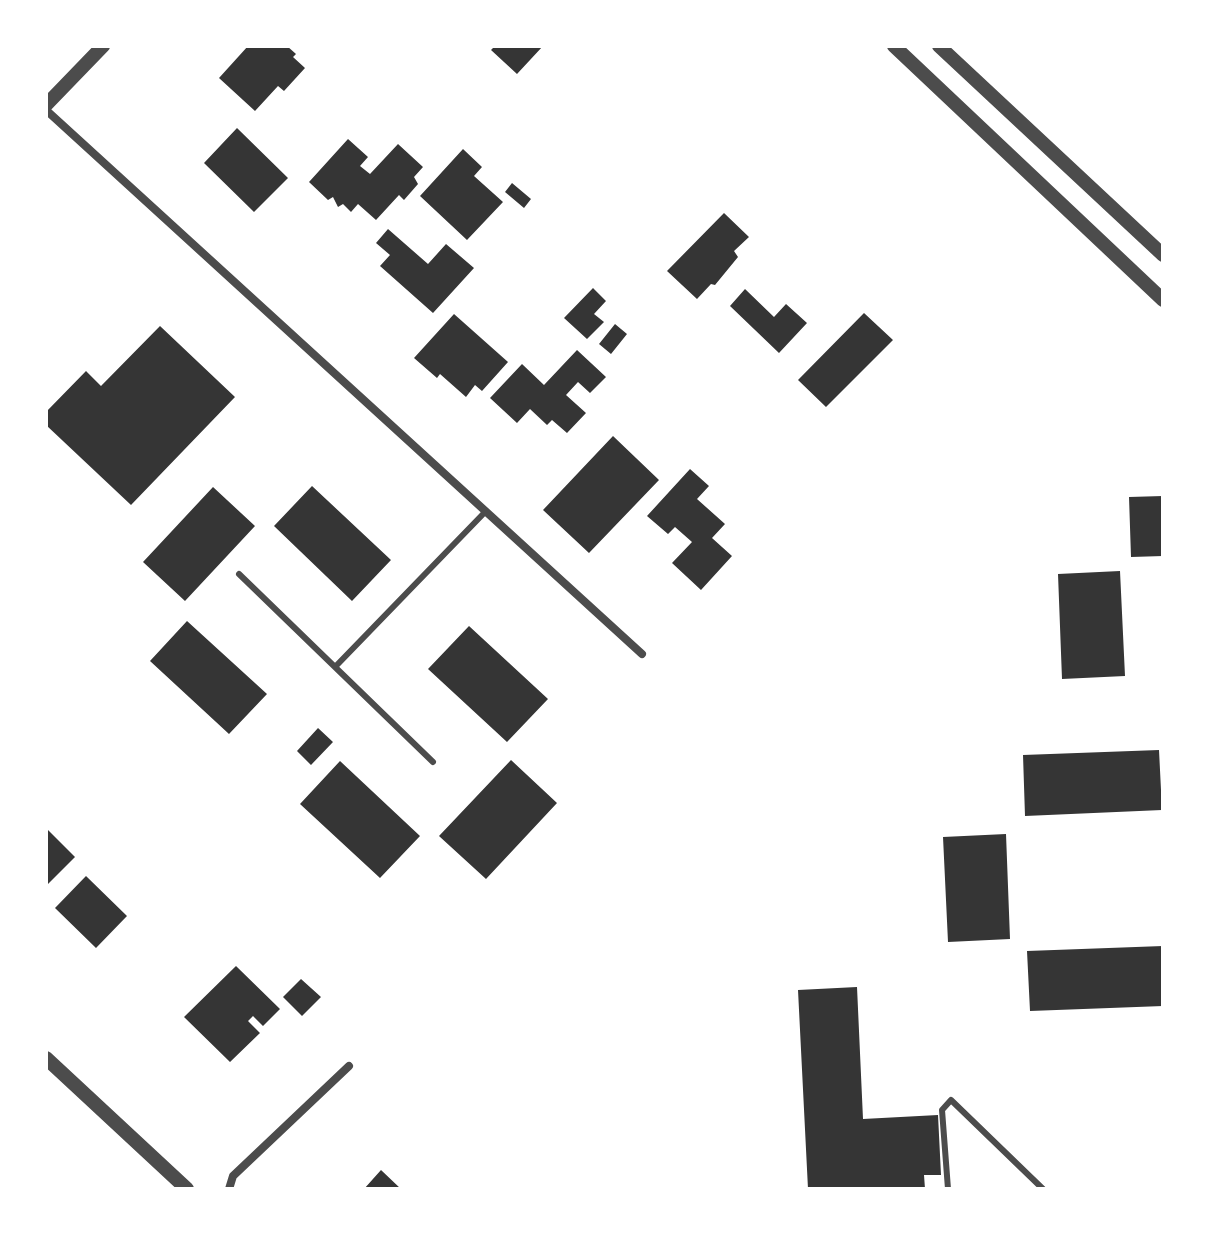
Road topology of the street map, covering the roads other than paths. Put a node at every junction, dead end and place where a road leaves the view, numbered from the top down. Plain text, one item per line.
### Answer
1 (103, 46) edge
2 (894, 46) edge
3 (939, 46) edge
4 (46, 107) edge
5 (1163, 255) edge
6 (1163, 300) edge
7 (486, 511) junction
8 (239, 574) dead end
9 (642, 654) dead end
10 (335, 667) junction
11 (433, 762) dead end
12 (46, 1058) edge
13 (349, 1066) dead end
14 (187, 1189) edge
15 (229, 1189) edge
16 (948, 1189) edge
17 (1043, 1189) edge

1 - 4 street
2 - 6 street
3 - 5 street
4 - 7 street
7 - 9 street
7 - 10 lane
8 - 10 lane
10 - 11 lane
12 - 14 street
13 - 15 street
16 - 17 lane

